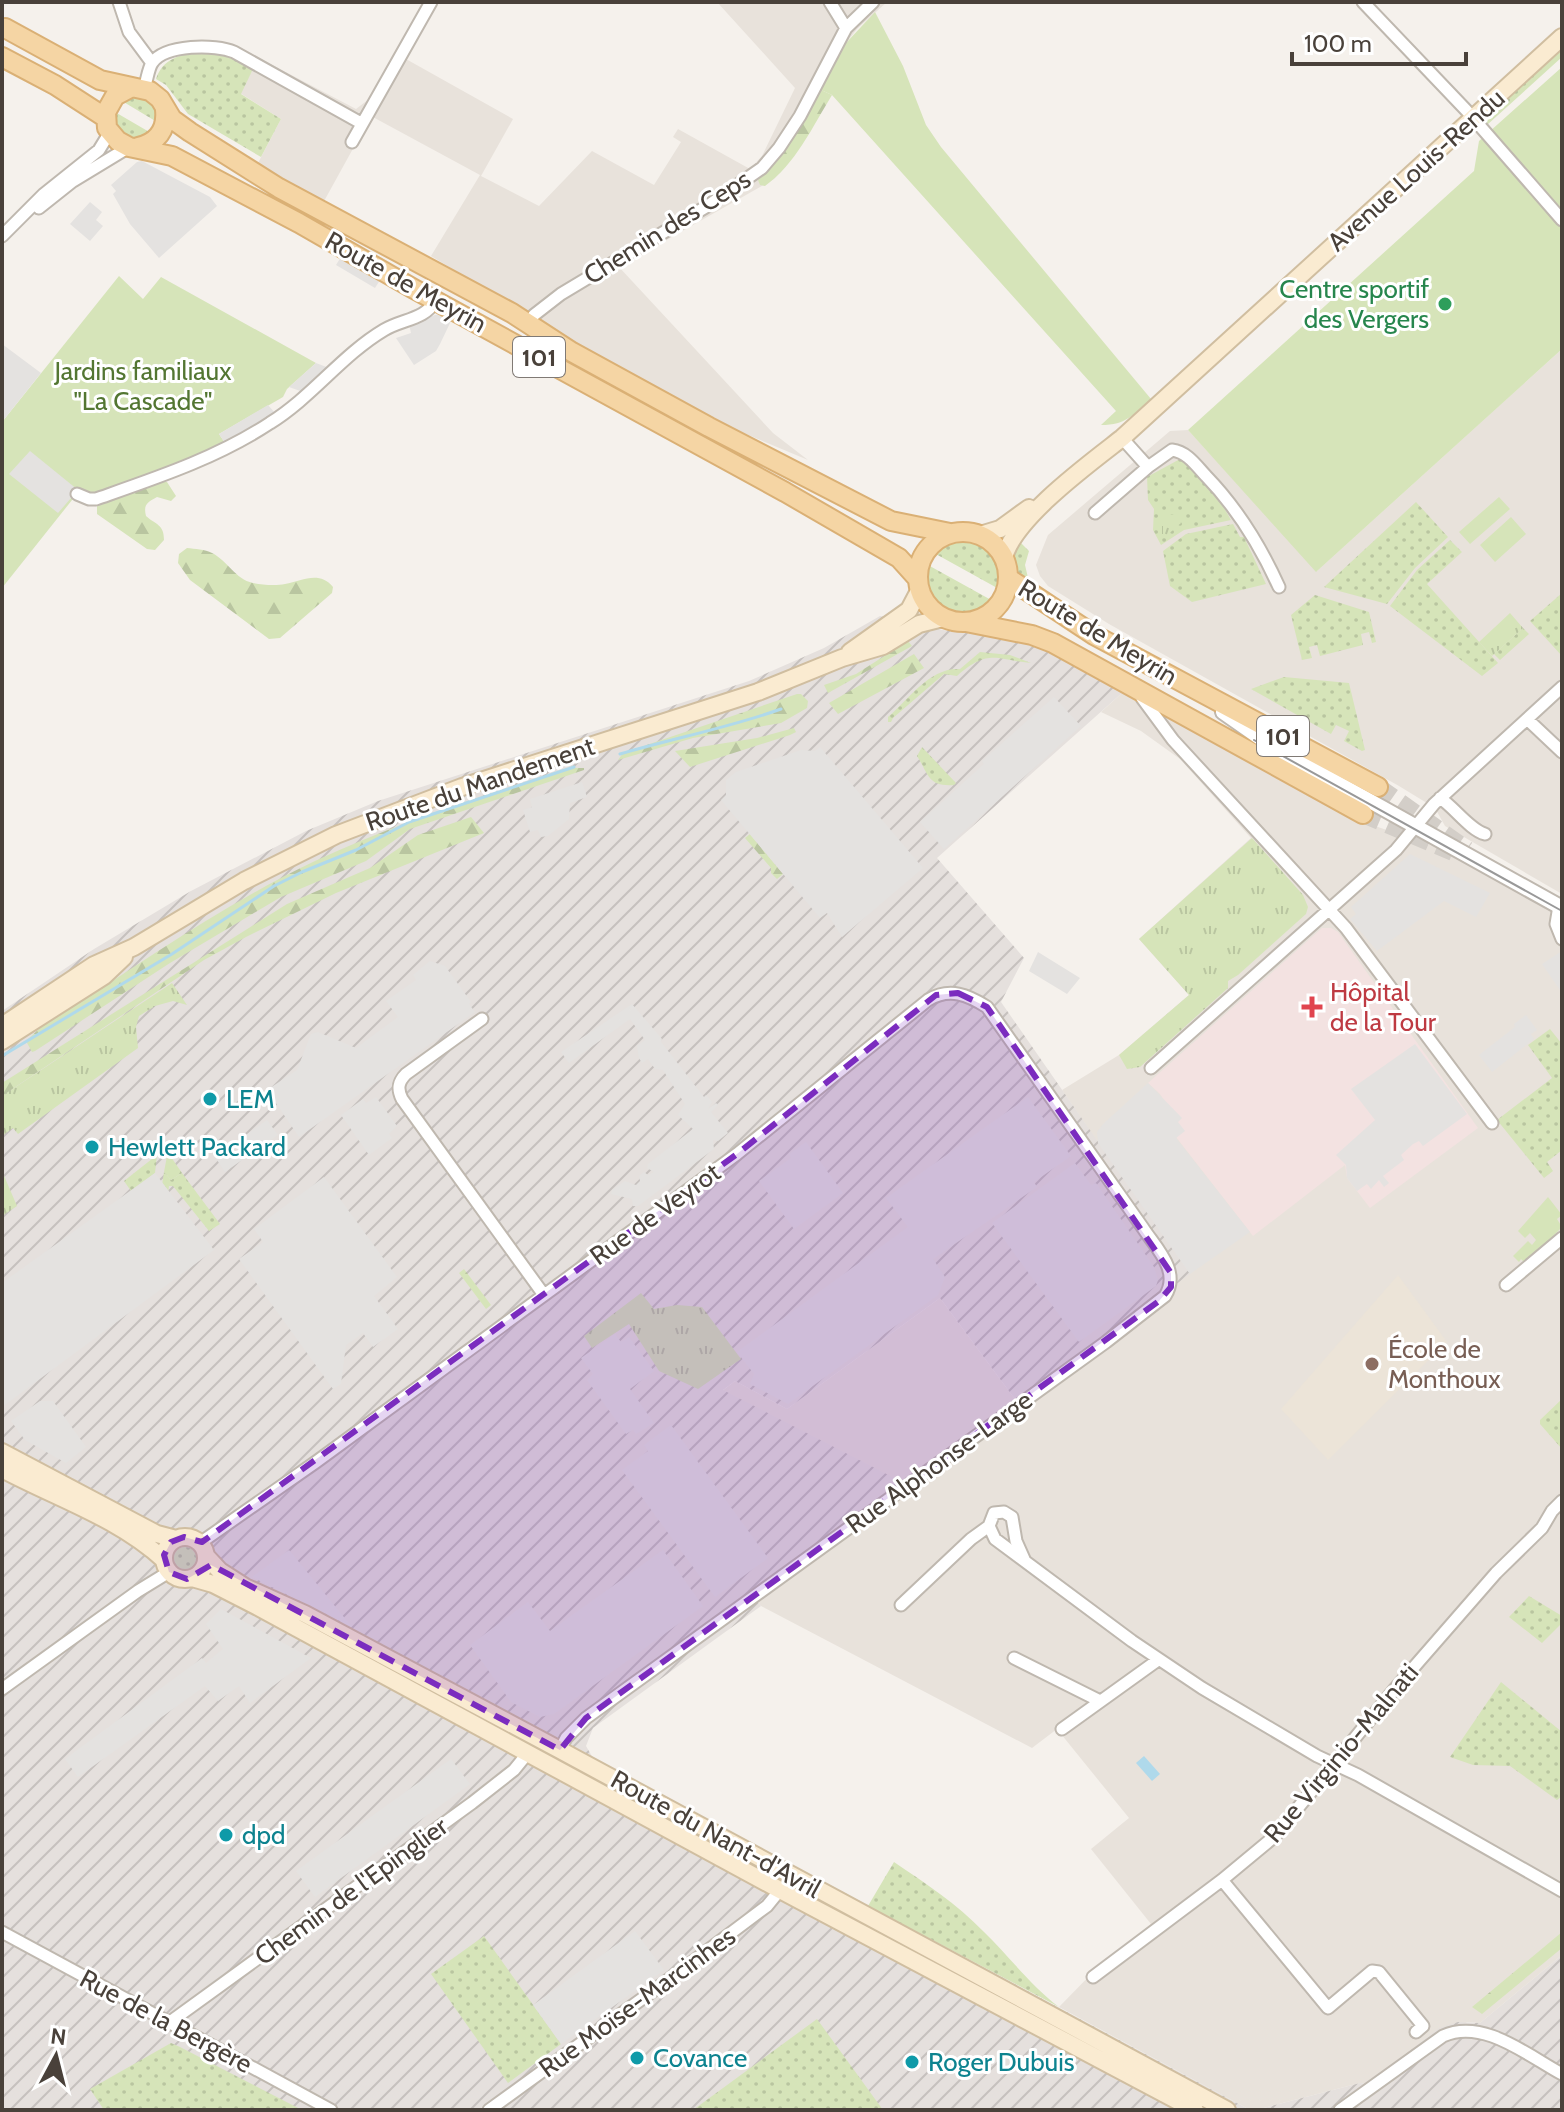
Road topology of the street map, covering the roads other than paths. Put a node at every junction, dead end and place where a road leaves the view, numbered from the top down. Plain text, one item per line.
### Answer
1 (119, 2) edge
2 (431, 2) edge
3 (830, 2) edge
4 (873, 2) edge
5 (1363, 2) edge
6 (5, 28) dead end
7 (846, 28) junction
8 (1562, 37) edge
9 (2, 57) edge
10 (152, 63) junction
11 (137, 88) junction
12 (165, 110) junction
13 (1472, 118) junction
14 (361, 123) junction
15 (108, 125) junction
16 (352, 142) dead end
17 (132, 147) junction
18 (1562, 220) edge
19 (6, 233) edge
20 (436, 300) junction
21 (529, 323) junction
22 (1122, 438) junction
23 (1148, 467) junction
24 (1055, 493) junction
25 (77, 494) dead end
26 (1095, 513) dead end
27 (950, 533) junction
28 (980, 535) junction
29 (1004, 558) junction
30 (1008, 578) junction
31 (918, 584) junction
32 (1279, 587) dead end
33 (943, 618) junction
34 (966, 622) junction
35 (842, 658) junction
36 (1126, 682) junction
37 (1187, 686) junction
38 (1562, 687) edge
39 (1174, 708) junction
40 (1527, 719) junction
41 (1273, 747) junction
42 (1562, 752) edge
43 (1378, 787) tunnel mouth
44 (1440, 798) junction
45 (1363, 814) tunnel mouth
46 (1417, 827) junction
47 (1485, 834) dead end
48 (1560, 907) edge
49 (1329, 911) junction
50 (1562, 939) edge
51 (482, 1019) dead end
52 (4, 1029) edge
53 (1151, 1068) dead end
54 (1492, 1123) dead end
55 (1074, 1131) joint
56 (1562, 1238) edge
57 (1506, 1285) dead end
58 (544, 1295) junction
59 (2, 1452) edge
60 (2, 1469) edge
61 (1562, 1501) edge
62 (989, 1526) junction
63 (176, 1539) junction
64 (203, 1550) junction
65 (1024, 1559) junction
66 (166, 1566) junction
67 (192, 1578) junction
68 (901, 1605) dead end
69 (1014, 1658) dead end
70 (1158, 1660) junction
71 (2, 1689) edge
72 (1100, 1701) junction
73 (1062, 1729) dead end
74 (560, 1750) junction
75 (527, 1754) junction
76 (1334, 1763) junction
77 (1222, 1880) junction
78 (780, 1890) junction
79 (1562, 1891) edge
80 (2, 1932) edge
81 (1093, 1977) dead end
82 (170, 2022) junction
83 (1416, 2032) dead end
84 (1562, 2074) edge
85 (331, 2110) edge
86 (489, 2110) edge
87 (1195, 2110) edge
88 (1227, 2110) edge
89 (1340, 2110) edge

1 - 10 street
2 - 14 street
3 - 7 street
4 - 7 street, Chemin des Ceps
5 - 13 street
6 - 11 main road, Route de Meyrin / 101
7 - 21 street, Chemin des Ceps
8 - 13 main road, Avenue Louis-Rendu
9 - 15 main road, Route de Meyrin / 101
10 - 11 street
10 - 14 street
11 - 12 main road, Route de Meyrin / 101
11 - 15 main road
12 - 17 main road
12 - 21 main road, Route de Meyrin / 101
13 - 18 street
13 - 22 main road, Avenue Louis-Rendu
14 - 16 street
15 - 17 main road, Route de Meyrin / 101
15 - 19 street
17 - 19 street
17 - 20 main road, Route de Meyrin / 101
20 - 25 street
20 - 31 main road, Route de Meyrin / 101
21 - 27 main road, Route de Meyrin / 101
22 - 23 street
22 - 24 main road, Avenue Louis-Rendu
23 - 26 street
23 - 32 street
24 - 28 main road, Avenue Louis-Rendu
24 - 29 main road, Avenue Louis-Rendu
27 - 28 main road, 101
27 - 31 main road
28 - 29 main road
29 - 30 main road
30 - 34 main road
30 - 37 main road, Route de Meyrin / 101
31 - 33 main road, 101
31 - 35 main road, Route du Mandement
33 - 34 main road, 101
33 - 35 main road, Route du Mandement
34 - 36 main road, Route de Meyrin / 101
35 - 52 main road, Route du Mandement
36 - 39 main road, Route de Meyrin / 101
36 - 49 street
37 - 41 street
37 - 43 main road, 101
38 - 40 street
39 - 41 street
39 - 45 main road, 101
40 - 42 street
40 - 44 street
41 - 46 street
44 - 46 street
44 - 47 street
46 - 48 street
46 - 49 street
48 - 50 street
49 - 53 street
49 - 54 street
51 - 58 street
55 - 58 street, Rue de Veyrot
55 - 74 street, Rue Alphonse-Large
56 - 57 street
58 - 64 street, Rue de Veyrot
59 - 63 main road
60 - 66 main road
61 - 76 street, Rue Virginio-Malnati
62 - 65 street
62 - 65 street
62 - 68 street
63 - 64 main road
63 - 66 main road
64 - 67 main road
64 - 74 main road, Route du Nant-d'Avril
65 - 70 street
66 - 67 main road
66 - 71 street
67 - 75 main road, Route du Nant-d'Avril
69 - 72 street
70 - 72 street
70 - 76 street
72 - 73 street
74 - 88 main road, Route du Nant-d'Avril
75 - 78 main road, Route du Nant-d'Avril
75 - 82 street, Chemin de l'Epinglier
76 - 77 street, Rue Virginio-Malnati
76 - 79 street
77 - 81 street, Rue Virginio-Malnati
77 - 83 street
78 - 86 street, Rue Moïse-Marcinhes
78 - 87 main road, Route du Nant-d'Avril
80 - 82 street, Rue de la Bergère
82 - 85 street, Rue de la Bergère
84 - 89 street

